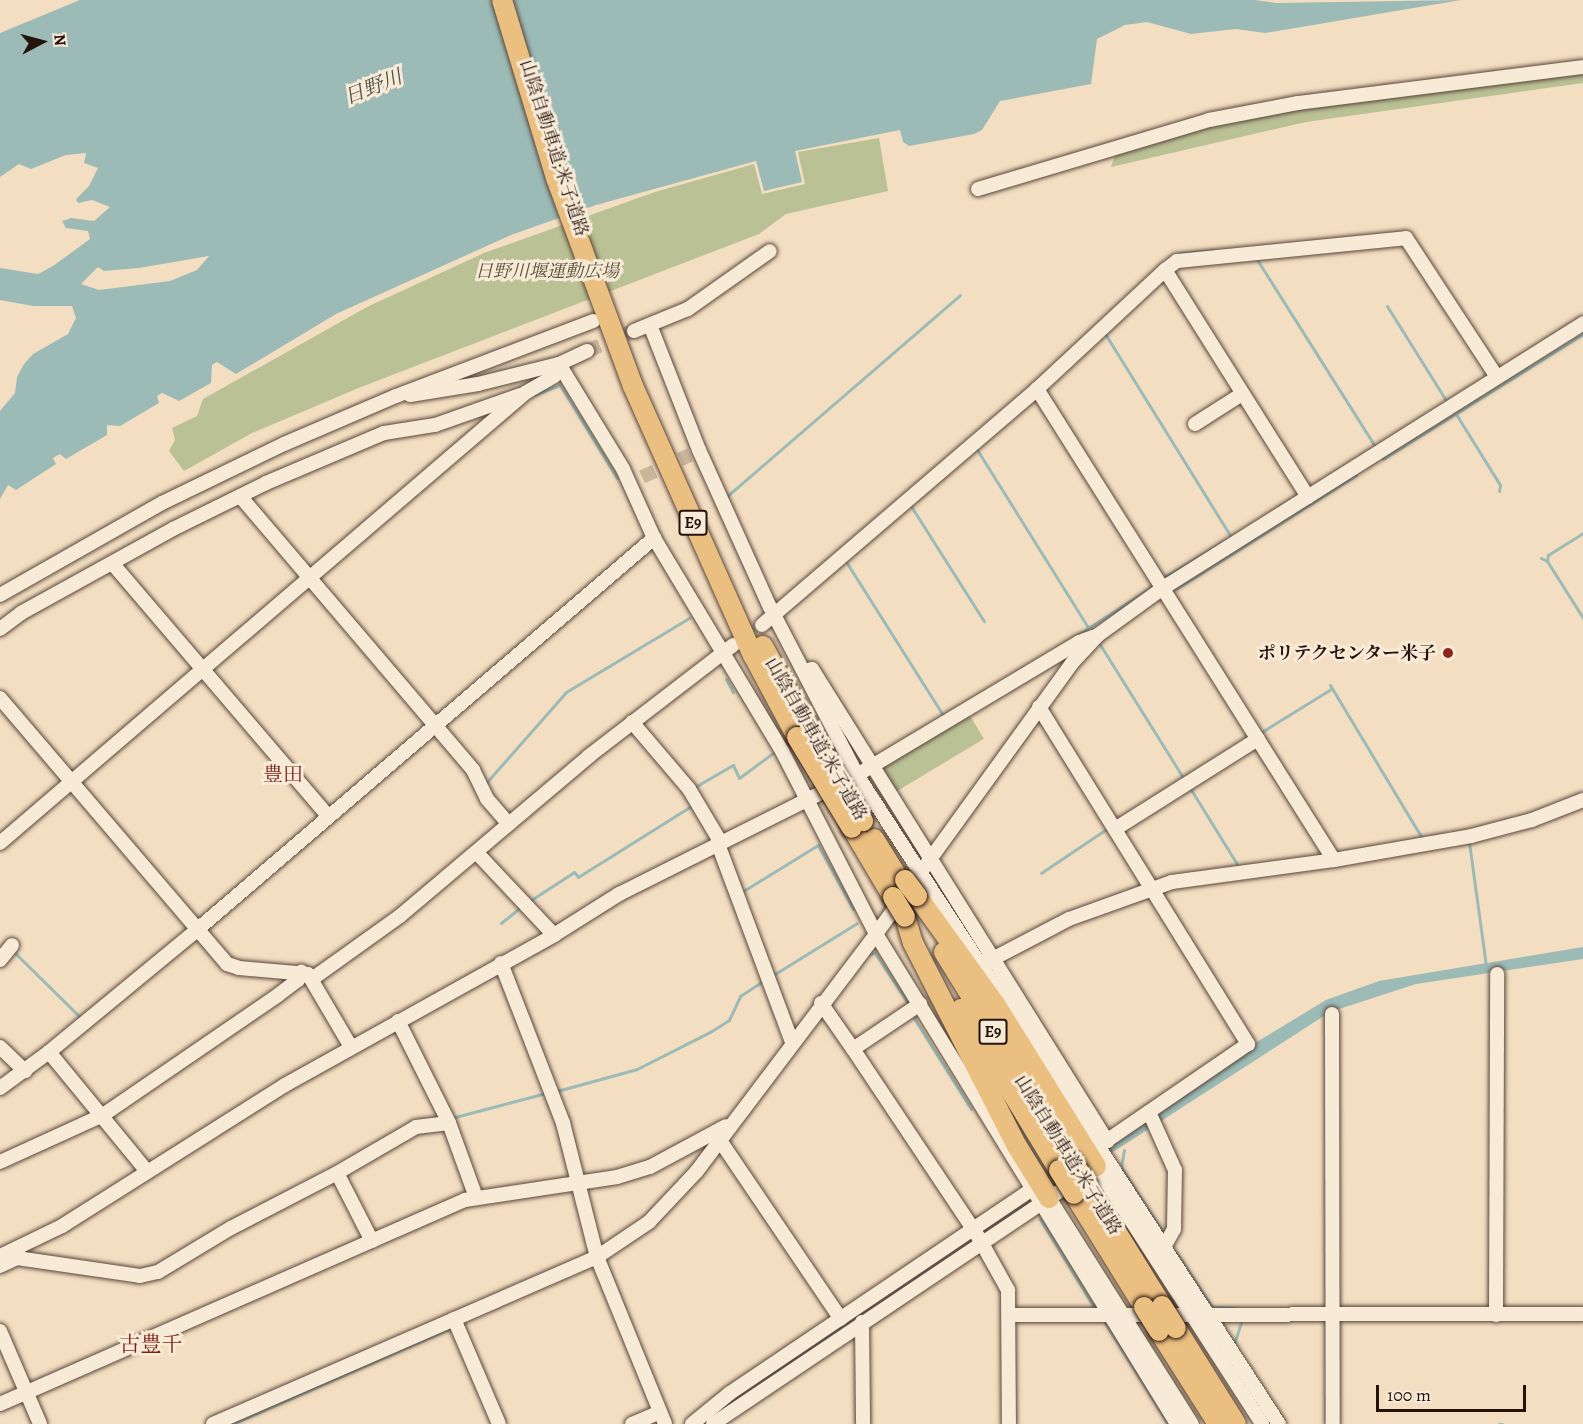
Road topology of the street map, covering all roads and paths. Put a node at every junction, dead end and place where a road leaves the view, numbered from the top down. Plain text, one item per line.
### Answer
1 (502, 0) edge
2 (508, 0) edge
3 (1583, 67) edge
4 (978, 189) dead end
5 (770, 251) dead end
6 (1165, 270) junction
7 (600, 309) junction
8 (1583, 324) edge
9 (650, 325) junction
10 (634, 332) tunnel mouth
11 (587, 351) tunnel mouth
12 (559, 364) junction
13 (1497, 377) junction
14 (1037, 389) junction
15 (525, 393) junction
16 (1242, 394) junction
17 (396, 396) junction
18 (1195, 424) dead end
19 (240, 496) junction
20 (1308, 497) junction
21 (654, 538) junction
22 (112, 563) junction
23 (310, 578) junction
24 (1163, 588) junction
25 (0, 595) edge
26 (772, 611) junction
27 (762, 625) dead end
28 (0, 629) edge
29 (1098, 635) junction
30 (733, 645) dead end
31 (721, 654) junction
32 (203, 670) junction
33 (804, 672) junction
34 (0, 698) edge
35 (1039, 707) junction
36 (632, 722) junction
37 (435, 724) junction
38 (1258, 739) junction
39 (873, 766) junction
40 (857, 775) junction
41 (72, 782) junction
42 (1583, 800) edge
43 (809, 801) junction
44 (328, 816) junction
45 (507, 822) junction
46 (1115, 829) junction
47 (0, 843) edge
48 (720, 843) junction
49 (477, 853) junction
50 (1334, 860) junction
51 (914, 882) junction
52 (1155, 891) junction
53 (198, 929) junction
54 (876, 934) junction
55 (554, 935) junction
56 (12, 945) dead end
57 (0, 960) edge
58 (988, 960) junction
59 (501, 963) junction
60 (1497, 974) dead end
61 (307, 975) junction
62 (821, 1003) junction
63 (920, 1005) junction
64 (1332, 1014) dead end
65 (398, 1021) junction
66 (792, 1042) junction
67 (0, 1047) edge
68 (351, 1047) junction
69 (853, 1049) junction
70 (49, 1052) junction
71 (25, 1071) junction
72 (0, 1088) edge
73 (1149, 1112) junction
74 (103, 1115) junction
75 (449, 1123) junction
76 (725, 1132) junction
77 (1102, 1153) junction
78 (0, 1162) edge
79 (146, 1170) junction
80 (337, 1173) junction
81 (578, 1183) junction
82 (1029, 1191) junction
83 (476, 1197) junction
84 (1044, 1201) junction
85 (977, 1235) junction
86 (372, 1240) junction
87 (1165, 1245) junction
88 (0, 1256) edge
89 (597, 1257) junction
90 (0, 1266) edge
91 (1583, 1314) edge
92 (1010, 1315) junction
93 (1209, 1315) junction
94 (1334, 1315) junction
95 (1496, 1315) junction
96 (1194, 1316) junction
97 (1118, 1317) junction
98 (453, 1319) junction
99 (841, 1319) junction
100 (862, 1322) junction
101 (1167, 1329) junction
102 (0, 1331) edge
103 (26, 1393) junction
104 (0, 1404) edge
105 (662, 1418) edge
106 (40, 1424) edge
107 (213, 1424) edge
108 (499, 1424) edge
109 (632, 1424) edge
110 (692, 1424) edge
111 (713, 1424) edge
112 (862, 1424) edge
113 (1009, 1424) edge
114 (1177, 1424) edge
115 (1192, 1424) edge
116 (1218, 1424) edge
117 (1236, 1424) edge
118 (1262, 1424) edge
119 (1279, 1424) edge
120 (1333, 1424) edge

1 - 7 highway, 山陰自動車道;米子道路 / E9
2 - 7 highway, 山陰自動車道;米子道路 / E9
3 - 4 street
5 - 9 street
6 - 13 street
6 - 14 street
6 - 16 street
7 - 17 street
7 - 51 highway, 山陰自動車道;米子道路 / E9, bridge
8 - 13 street
9 - 10 street
9 - 26 street
11 - 12 street
12 - 15 street
12 - 17 street
12 - 21 street
13 - 20 street
14 - 24 street
14 - 26 street
15 - 19 street
15 - 23 street
16 - 18 street
16 - 20 street
17 - 25 street
19 - 22 street
19 - 23 street
20 - 24 street
21 - 31 street
21 - 37 street
22 - 28 street
22 - 32 street
23 - 32 street
23 - 37 street
24 - 29 street
24 - 38 street
26 - 27 street
26 - 33 street
29 - 35 street
29 - 39 street
30 - 31 street
31 - 36 street
31 - 43 street
32 - 41 street
32 - 44 street
33 - 39 street
33 - 40 street
34 - 41 street
35 - 46 street
35 - 51 street
36 - 45 street
36 - 48 street
37 - 44 street
37 - 45 street
38 - 46 street
38 - 50 street
39 - 40 street
39 - 51 street
40 - 43 street
40 - 51 street
41 - 47 street
41 - 53 street
42 - 50 street
43 - 48 street
43 - 54 street
44 - 53 street
45 - 49 street
46 - 52 street
48 - 55 street
48 - 66 street
49 - 55 street
49 - 61 street
50 - 52 street
51 - 54 street
51 - 58 street
51 - 77 highway
51 - 84 highway
51 - 101 highway, 山陰自動車道;米子道路 / E9, bridge
52 - 58 street
52 - 73 street
53 - 61 street
53 - 70 street
54 - 62 street
54 - 63 street
55 - 59 street
56 - 57 street
58 - 77 street
59 - 65 street
59 - 81 street
60 - 95 street
61 - 68 street
61 - 74 street
62 - 66 street
62 - 69 street
63 - 69 street
63 - 82 street
64 - 94 street
65 - 68 street
65 - 75 street
66 - 76 street
67 - 71 street
68 - 79 street
69 - 85 street
70 - 71 street
70 - 74 street
71 - 72 street
73 - 77 street
73 - 87 street
74 - 78 street
74 - 79 street
75 - 80 street
75 - 83 street
76 - 81 street
76 - 89 street
76 - 99 street
77 - 84 street
77 - 87 street
77 - 96 street
79 - 88 street
80 - 86 street
80 - 90 street
81 - 83 street
81 - 89 street
82 - 84 street
82 - 85 street
83 - 86 street
84 - 85 street
84 - 97 street
85 - 92 street
85 - 99 street
85 - 100 street
86 - 103 street
87 - 93 street
89 - 98 street
89 - 105 street
91 - 95 street
92 - 97 street
92 - 113 street
93 - 94 street
93 - 96 street
93 - 119 street
94 - 95 street
94 - 120 street
96 - 97 street
96 - 118 street
97 - 114 street
97 - 115 street
98 - 107 street
98 - 108 street
99 - 110 street
100 - 111 street
100 - 112 street
101 - 116 highway, 山陰自動車道;米子道路 / E9
101 - 117 highway, 山陰自動車道;米子道路 / E9
102 - 103 street
103 - 104 street
103 - 106 street
105 - 109 street

